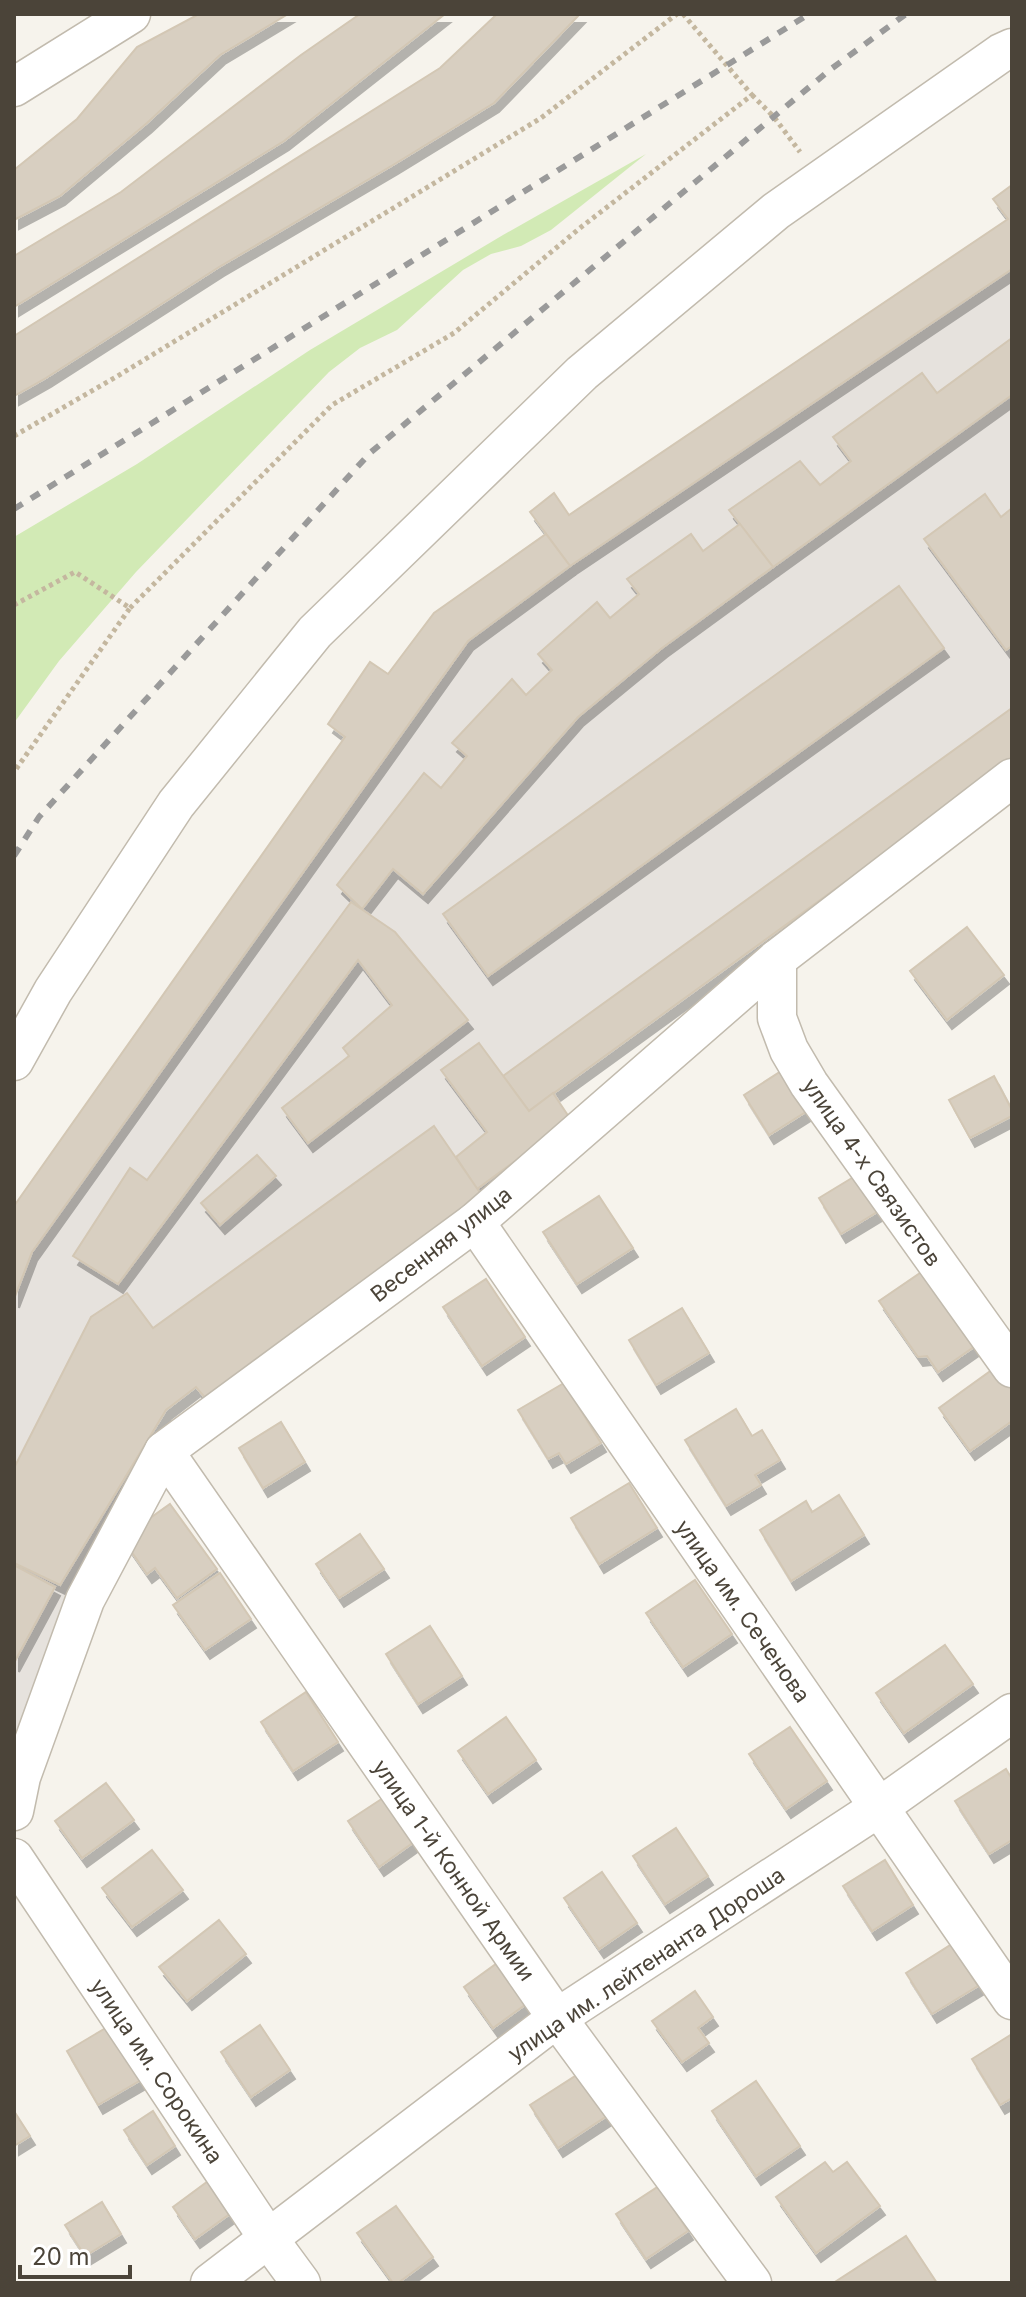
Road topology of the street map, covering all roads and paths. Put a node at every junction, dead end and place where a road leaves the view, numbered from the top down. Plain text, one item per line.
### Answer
1 (131, 14) edge
2 (677, 14) edge
3 (683, 14) edge
4 (1012, 48) edge
5 (14, 87) edge
6 (752, 95) junction
7 (821, 180) junction
8 (14, 436) edge
9 (14, 605) edge
10 (130, 608) junction
11 (14, 772) edge
12 (1012, 778) edge
13 (777, 959) junction
14 (14, 1061) edge
15 (475, 1222) junction
16 (1012, 1368) edge
17 (164, 1451) junction
18 (1012, 1713) edge
19 (878, 1808) junction
20 (14, 1811) edge
21 (14, 1858) edge
22 (1012, 2000) edge
23 (557, 2018) junction
24 (268, 2238) junction
25 (210, 2283) edge
26 (301, 2283) edge
27 (752, 2283) edge

1 - 5 street
2 - 8 path
3 - 6 path
4 - 7 street
6 - 7 path
6 - 10 path
7 - 14 street
9 - 10 path
10 - 11 path
12 - 13 street, Весенняя улица
13 - 15 street, Весенняя улица
13 - 16 street, улица 4-х Связистов
15 - 17 street, Весенняя улица
15 - 19 street, улица им. Сеченова
17 - 20 street, Весенняя улица
17 - 23 street, улица 1-й Конной Армии
18 - 19 street, улица им. лейтенанта Дороша
19 - 22 street, улица им. Сеченова
19 - 23 street, улица им. лейтенанта Дороша
21 - 24 street, улица им. Сорокина
23 - 24 street, улица им. лейтенанта Дороша
23 - 27 street, улица 1-й Конной Армии
24 - 25 street, улица им. лейтенанта Дороша
24 - 26 street, улица им. Сорокина

